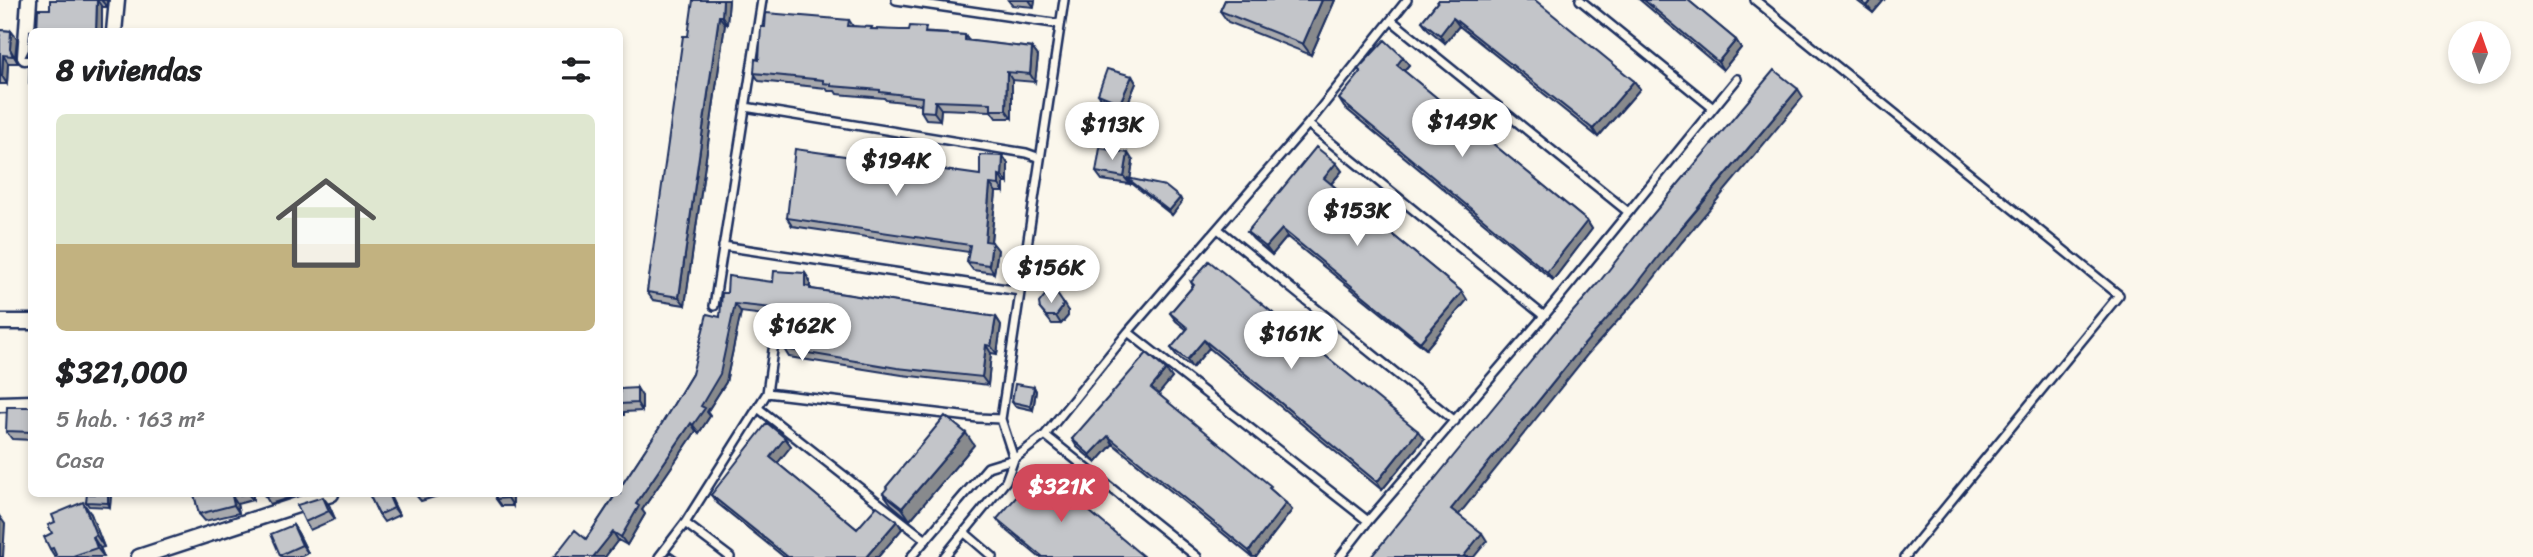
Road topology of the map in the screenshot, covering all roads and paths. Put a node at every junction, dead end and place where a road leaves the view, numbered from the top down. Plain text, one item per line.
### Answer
1 (29, 0) edge
2 (117, 0) edge
3 (762, 0) edge
4 (896, 0) edge
5 (1064, 0) edge
6 (1407, 0) edge
7 (1580, 0) edge
8 (1755, 0) edge
9 (1391, 19) junction
10 (1060, 24) junction
11 (114, 28) edge
12 (25, 57) edge
13 (1737, 79) dead end
14 (745, 107) junction
15 (1713, 108) junction
16 (1308, 124) junction
17 (1040, 158) junction
18 (1627, 211) junction
19 (1218, 229) junction
20 (723, 246) junction
21 (1020, 290) junction
22 (714, 306) dead end
23 (1544, 316) junction
24 (0, 322) edge
25 (28, 322) edge
26 (1128, 332) junction
27 (774, 343) dead end
28 (767, 393) junction
29 (28, 403) edge
30 (0, 404) edge
31 (758, 408) junction
32 (1001, 419) junction
33 (1455, 421) junction
34 (1045, 435) junction
35 (1014, 458) junction
36 (322, 497) edge
37 (1368, 521) junction
38 (685, 523) junction
39 (965, 533) junction
40 (926, 540) junction
41 (139, 557) edge
42 (659, 557) edge
43 (730, 557) edge
44 (911, 557) edge
45 (944, 557) edge
46 (993, 557) edge
47 (1197, 557) edge
48 (1340, 557) edge
49 (1905, 557) edge

1 - 12 street
2 - 11 street
3 - 14 lane
4 - 10 lane
5 - 10 lane
6 - 9 lane
7 - 15 lane
8 - 49 lane
9 - 16 lane
9 - 18 lane
10 - 17 lane
13 - 15 lane
14 - 17 lane
14 - 20 lane
15 - 18 lane
16 - 19 lane
16 - 23 lane
17 - 21 lane
18 - 23 lane
19 - 26 lane
19 - 33 lane
20 - 21 lane
20 - 22 lane
21 - 32 lane
23 - 33 lane
24 - 25 street
26 - 34 lane
26 - 37 lane
27 - 28 lane
28 - 31 lane
28 - 32 lane
29 - 30 street
31 - 38 lane
31 - 40 lane
32 - 35 lane
33 - 37 lane
34 - 35 lane
34 - 47 lane
35 - 39 lane
35 - 40 lane
36 - 41 street
37 - 48 lane
38 - 42 lane
38 - 43 lane
39 - 45 lane
39 - 46 lane
40 - 44 lane

